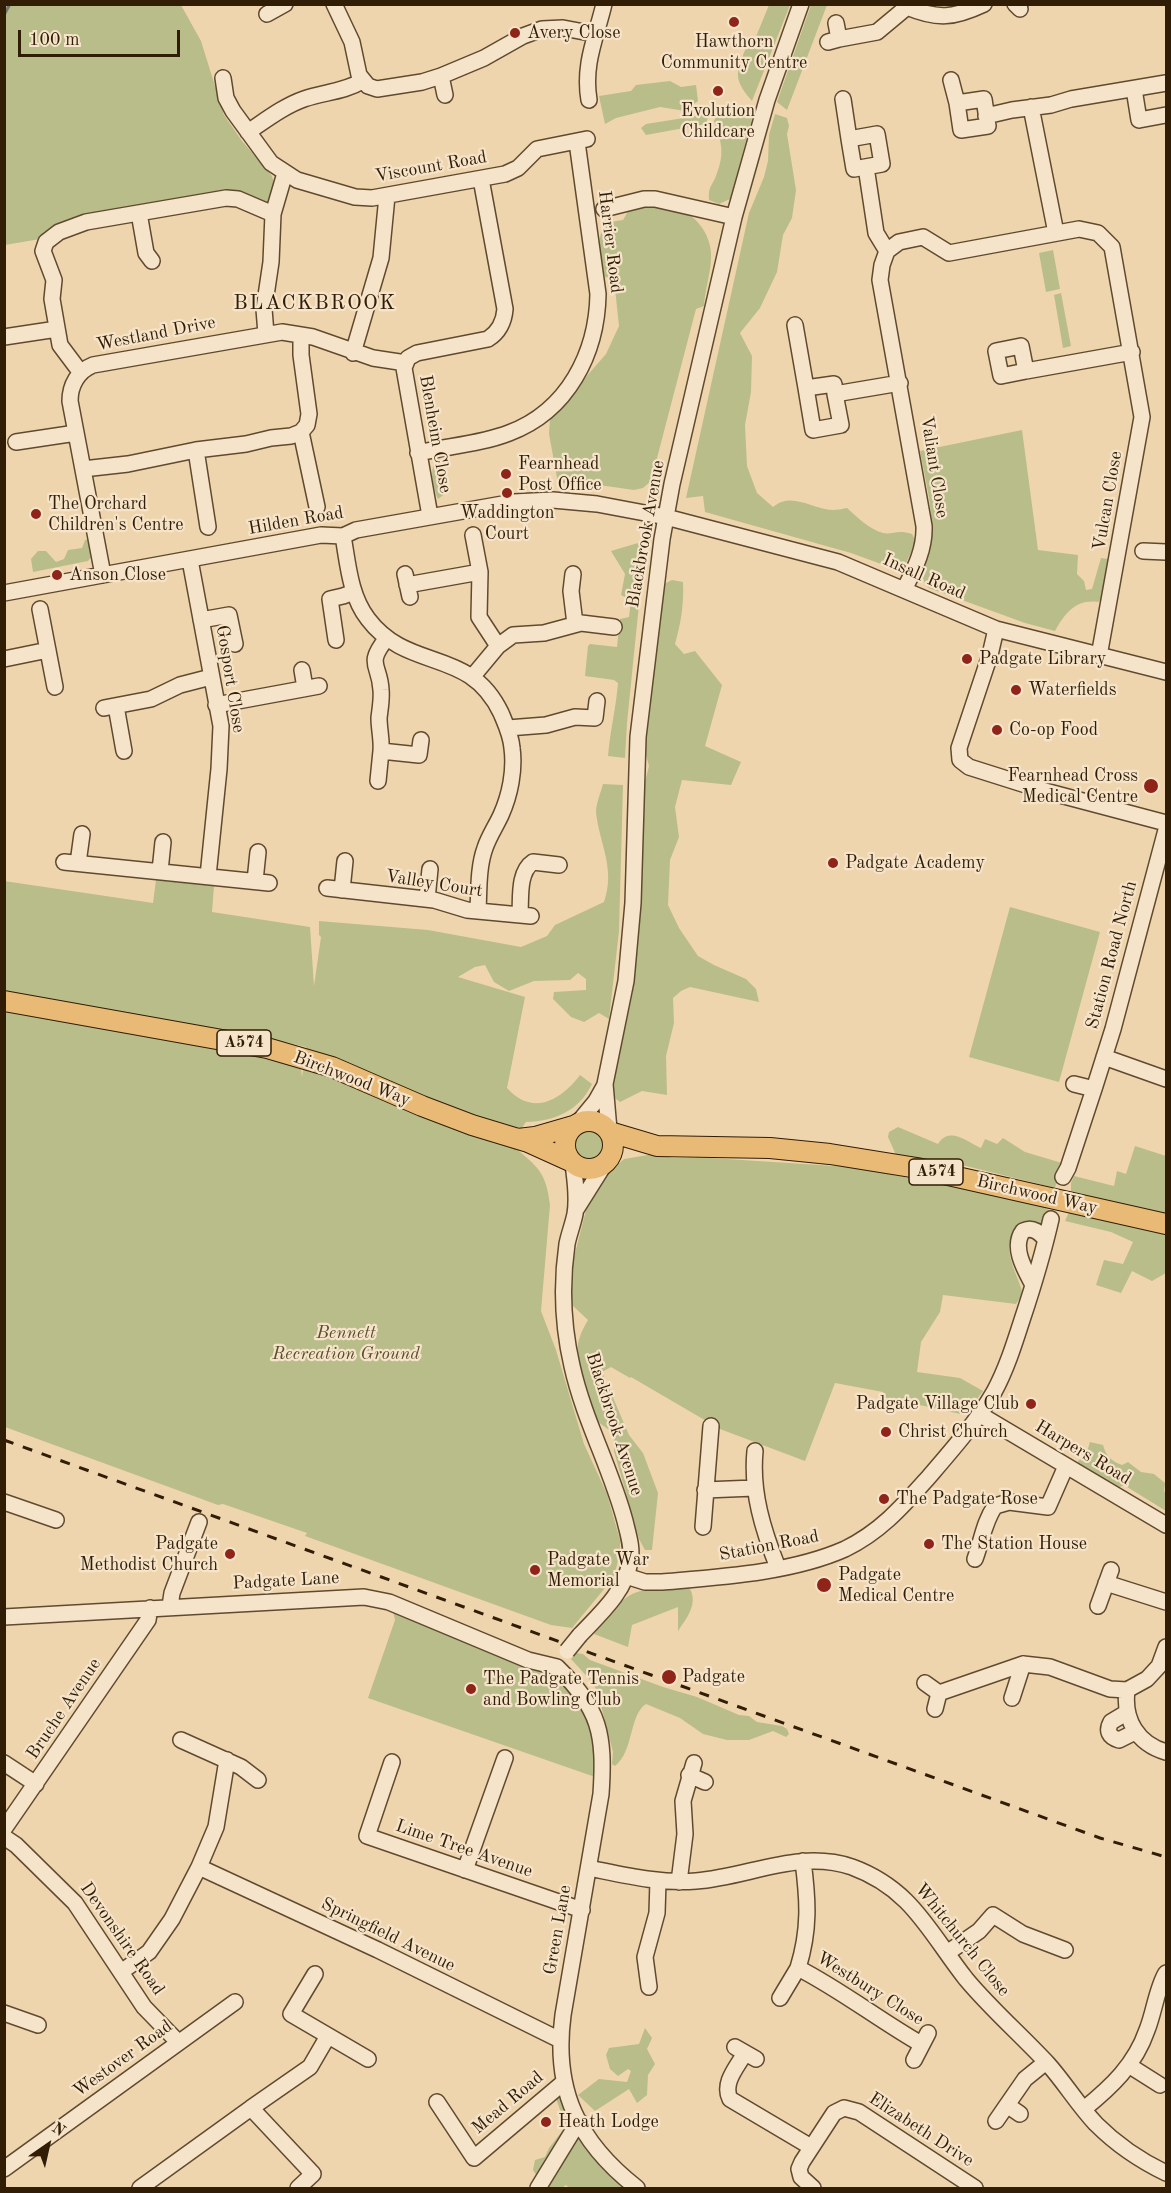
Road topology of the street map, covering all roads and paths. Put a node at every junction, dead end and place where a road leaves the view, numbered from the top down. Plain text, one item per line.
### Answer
1 (334, 4) edge
2 (604, 4) edge
3 (801, 4) edge
4 (984, 4) edge
5 (907, 6) edge
6 (836, 23) dead end
7 (595, 34) junction
8 (441, 76) junction
9 (223, 78) dead end
10 (951, 80) dead end
11 (362, 81) junction
12 (1167, 83) edge
13 (1134, 88) junction
14 (445, 94) dead end
15 (843, 99) dead end
16 (589, 100) dead end
17 (957, 103) junction
18 (1031, 107) junction
19 (1167, 115) edge
20 (986, 116) junction
21 (248, 132) junction
22 (849, 139) junction
23 (582, 140) joint
24 (866, 167) junction
25 (285, 173) junction
26 (481, 179) junction
27 (387, 196) junction
28 (604, 209) dead end
29 (139, 213) junction
30 (273, 214) junction
31 (734, 218) junction
32 (1056, 233) junction
33 (887, 251) junction
34 (154, 262) dead end
35 (795, 325) dead end
36 (57, 329) junction
37 (266, 334) junction
38 (302, 335) junction
39 (4, 337) edge
40 (1132, 352) junction
41 (353, 353) junction
42 (406, 363) junction
43 (1026, 371) dead end
44 (81, 373) junction
45 (900, 383) junction
46 (806, 388) junction
47 (835, 394) junction
48 (301, 432) junction
49 (76, 433) junction
50 (14, 443) dead end
51 (196, 450) junction
52 (418, 453) junction
53 (83, 469) junction
54 (317, 510) dead end
55 (430, 516) junction
56 (666, 518) junction
57 (209, 529) dead end
58 (473, 535) dead end
59 (343, 536) junction
60 (1143, 551) dead end
61 (1167, 552) edge
62 (190, 560) junction
63 (480, 572) junction
64 (573, 574) dead end
65 (103, 575) junction
66 (407, 585) dead end
67 (904, 590) junction
68 (354, 592) junction
69 (4, 593) edge
70 (40, 609) dead end
71 (201, 620) junction
72 (575, 624) junction
73 (614, 627) dead end
74 (996, 629) junction
75 (387, 638) junction
76 (336, 640) dead end
77 (235, 644) dead end
78 (498, 646) junction
79 (48, 650) junction
80 (1099, 656) junction
81 (4, 659) edge
82 (302, 669) dead end
83 (1167, 672) edge
84 (473, 676) junction
85 (211, 677) junction
86 (55, 687) dead end
87 (597, 701) dead end
88 (216, 705) junction
89 (508, 728) junction
90 (421, 740) dead end
91 (124, 751) dead end
92 (381, 751) junction
93 (378, 781) dead end
94 (1167, 823) edge
95 (1167, 830) edge
96 (82, 834) dead end
97 (163, 842) dead end
98 (258, 852) dead end
99 (345, 861) dead end
100 (559, 865) dead end
101 (430, 869) dead end
102 (160, 871) junction
103 (208, 876) junction
104 (427, 899) junction
105 (478, 911) junction
106 (4, 1001) edge
107 (1104, 1057) junction
108 (1167, 1079) edge
109 (605, 1084) junction
110 (1074, 1084) dead end
111 (1094, 1089) junction
112 (575, 1125) junction
113 (609, 1131) junction
114 (518, 1139) junction
115 (657, 1146) junction
116 (572, 1162) junction
117 (606, 1163) junction
118 (1063, 1177) dead end
119 (575, 1212) junction
120 (1051, 1220) dead end
121 (1167, 1224) edge
122 (1046, 1240) junction
123 (1034, 1285) junction
124 (979, 1414) junction
125 (711, 1426) dead end
126 (755, 1451) dead end
127 (1066, 1466) junction
128 (754, 1488) junction
129 (705, 1490) junction
130 (4, 1503) edge
131 (56, 1520) dead end
132 (199, 1522) dead end
133 (1167, 1525) edge
134 (703, 1527) dead end
135 (975, 1558) dead end
136 (778, 1568) junction
137 (626, 1576) junction
138 (1166, 1602) edge
139 (170, 1606) junction
140 (1098, 1606) dead end
141 (150, 1608) junction
142 (4, 1617) edge
143 (1167, 1647) edge
144 (1023, 1664) junction
145 (557, 1666) junction
146 (925, 1683) dead end
147 (1126, 1690) junction
148 (1012, 1698) dead end
149 (1126, 1713) junction
150 (1136, 1732) junction
151 (181, 1740) dead end
152 (1167, 1752) edge
153 (505, 1758) dead end
154 (227, 1760) junction
155 (4, 1762) edge
156 (392, 1762) dead end
157 (258, 1780) dead end
158 (705, 1782) dead end
159 (36, 1784) junction
160 (4, 1829) edge
161 (4, 1837) edge
162 (803, 1861) junction
163 (199, 1867) junction
164 (589, 1868) junction
165 (465, 1870) junction
166 (658, 1881) junction
167 (679, 1882) junction
168 (582, 1910) junction
169 (1065, 1950) dead end
170 (947, 1953) junction
171 (798, 1968) junction
172 (121, 1972) junction
173 (1166, 1972) edge
174 (315, 1974) dead end
175 (652, 1976) dead end
176 (780, 1998) dead end
177 (235, 2002) dead end
178 (4, 2013) edge
179 (38, 2025) dead end
180 (328, 2036) junction
181 (560, 2040) junction
182 (178, 2042) junction
183 (745, 2053) dead end
184 (368, 2059) dead end
185 (914, 2060) dead end
186 (1046, 2062) junction
187 (1130, 2066) junction
188 (564, 2082) junction
189 (1160, 2085) dead end
190 (437, 2102) dead end
191 (1007, 2105) junction
192 (251, 2108) junction
193 (1084, 2109) junction
194 (1020, 2114) dead end
195 (579, 2121) junction
196 (996, 2121) dead end
197 (811, 2147) junction
198 (4, 2169) edge
199 (1167, 2173) edge
200 (140, 2188) edge
201 (298, 2188) edge
202 (538, 2188) edge
203 (637, 2188) edge
204 (813, 2188) edge
205 (975, 2188) edge

1 - 11 street
2 - 7 street
3 - 31 street, Blackbrook Avenue
4 - 5 street
5 - 6 street
7 - 8 street
7 - 16 street
8 - 11 street
8 - 14 street
9 - 21 street, Viscount Road
10 - 17 street
11 - 21 street
12 - 13 street
13 - 18 street
13 - 19 street
15 - 22 street
17 - 20 street
17 - 20 street
18 - 20 street
18 - 32 street
21 - 25 street, Viscount Road
22 - 24 street
22 - 24 street
23 - 26 street, Viscount Road
23 - 52 street, Harrier Road
24 - 33 street
25 - 27 street, Viscount Road
25 - 30 street
26 - 27 street, Viscount Road
26 - 42 street, Blenheim Close
27 - 41 street
28 - 31 street
29 - 30 street
29 - 34 street
29 - 36 street
30 - 37 street
31 - 56 street, Blackbrook Avenue
32 - 33 street, Vulcan Close
32 - 40 street, Vulcan Close
33 - 45 street, Valiant Close
35 - 46 street
36 - 39 street
36 - 44 street
37 - 38 street, Westland Drive
37 - 44 street, Westland Drive
38 - 41 street, Westland Drive
38 - 48 street
40 - 43 street
40 - 80 street, Vulcan Close
41 - 42 street, Westland Drive
42 - 52 street, Blenheim Close
44 - 49 street, Westland Drive
45 - 47 street
45 - 67 street, Valiant Close
46 - 47 street
46 - 47 street
48 - 51 street
48 - 54 street
49 - 50 street
49 - 53 street, Westland Drive
51 - 53 street
51 - 57 street
52 - 55 street, Blenheim Close
53 - 65 street, Westland Drive
55 - 56 street, Hilden Road
55 - 59 street, Hilden Road
56 - 67 street, Insall Road
56 - 109 street, Blackbrook Avenue
58 - 63 street
59 - 62 street, Hilden Road
59 - 68 street
60 - 61 street
62 - 65 street, Hilden Road
62 - 71 street, Gosport Close
63 - 66 street
63 - 78 street
64 - 72 street
65 - 69 street, Hilden Road
67 - 74 street, Insall Road
68 - 75 street
68 - 76 street
70 - 79 street
71 - 77 street
71 - 85 street, Gosport Close
72 - 73 street
72 - 78 street
74 - 80 street, Insall Road
74 - 94 street
75 - 84 street
75 - 92 street
78 - 84 street
79 - 81 street
79 - 86 street
80 - 83 street, Insall Road
82 - 88 street
84 - 89 street
85 - 88 street, Gosport Close
85 - 91 street
87 - 89 street
88 - 103 street, Gosport Close
89 - 105 street
90 - 92 street
92 - 93 street
95 - 107 street, Station Road North
96 - 102 street
97 - 102 street
98 - 103 street
99 - 104 street, Valley Court
100 - 105 street, Valley Court
101 - 104 street
102 - 103 street
104 - 105 street, Valley Court
106 - 114 main road, Birchwood Way / A574
107 - 108 street
107 - 111 street, Station Road North
109 - 112 street, Blackbrook Avenue
109 - 113 street, Blackbrook Avenue
110 - 111 street
111 - 118 street, Station Road North
112 - 113 main road, A574
112 - 114 main road, Birchwood Way / A574
112 - 116 main road
113 - 115 main road, Birchwood Way / A574
113 - 117 main road
114 - 116 main road, Birchwood Way / A574
115 - 117 main road, Birchwood Way / A574
115 - 121 main road, Birchwood Way / A574
116 - 117 main road, A574
116 - 119 street, Blackbrook Avenue
117 - 119 street, Blackbrook Avenue
119 - 137 street, Blackbrook Avenue
120 - 122 street, Station Road
122 - 123 street, Station Road
122 - 123 street
123 - 124 street, Station Road
124 - 127 street, Harpers Road
124 - 136 street, Station Road
125 - 129 street
126 - 128 street
127 - 133 street, Harpers Road
127 - 135 street
128 - 129 street
128 - 136 street
129 - 134 street
130 - 131 street
132 - 139 street
136 - 137 street, Station Road
137 - 145 street, bridge
138 - 140 street
139 - 141 street, Padgate Lane
139 - 145 street, Padgate Lane
141 - 142 street, Padgate Lane
141 - 159 street, Bruche Avenue
143 - 147 street
144 - 146 street
144 - 147 street
144 - 148 street
145 - 164 street, Green Lane
147 - 149 street
149 - 150 street
149 - 150 street
150 - 152 street
151 - 154 street
153 - 165 street
154 - 157 street
154 - 163 street
155 - 159 street
156 - 165 street, Lime Tree Avenue
158 - 167 street
159 - 160 street, Bruche Avenue
161 - 172 street, Devonshire Road
162 - 167 street, Whitchurch Close
162 - 170 street, Whitchurch Close
162 - 171 street, Westbury Close
163 - 172 street
163 - 181 street, Springfield Avenue
164 - 166 street, Whitchurch Close
164 - 168 street, Green Lane
165 - 168 street, Lime Tree Avenue
166 - 167 street, Whitchurch Close
166 - 175 street
168 - 181 street, Green Lane
169 - 170 street
170 - 186 street, Whitchurch Close
171 - 176 street, Westbury Close
171 - 185 street, Westbury Close
172 - 182 street, Devonshire Road
173 - 187 street
174 - 180 street
177 - 182 street, Westover Road
178 - 179 street
180 - 184 street
180 - 192 street
181 - 188 street, Green Lane
182 - 198 street, Westover Road
183 - 197 street
186 - 191 street
186 - 193 street, Whitchurch Close
187 - 189 street
187 - 193 street
188 - 190 street, Mead Road
188 - 195 street, Green Lane
191 - 194 street
191 - 196 street
192 - 200 street
192 - 201 street
193 - 199 street, Whitchurch Close
195 - 202 street
195 - 203 street, Green Lane
197 - 204 street
197 - 205 street, Elizabeth Drive

